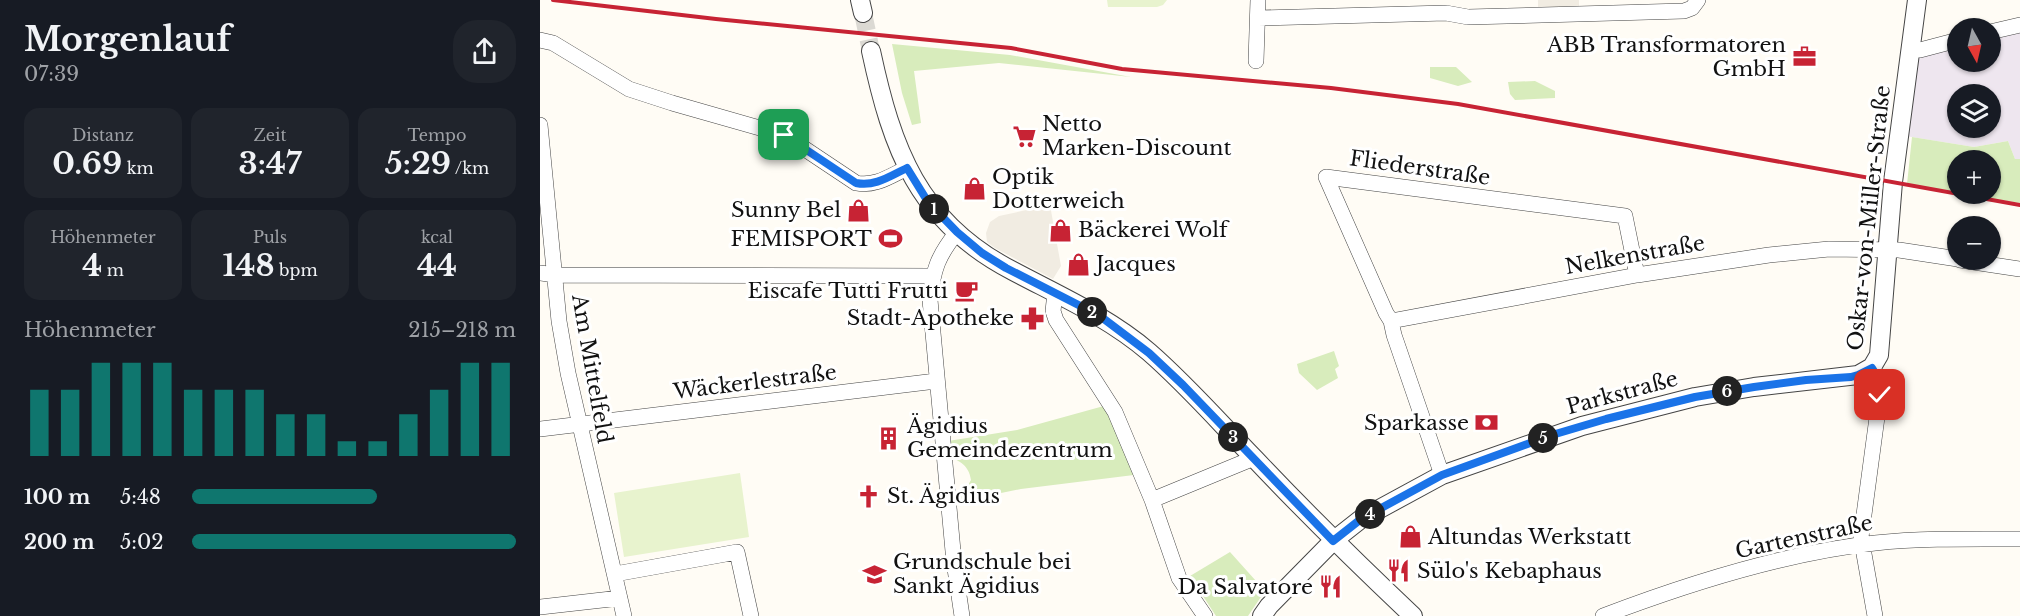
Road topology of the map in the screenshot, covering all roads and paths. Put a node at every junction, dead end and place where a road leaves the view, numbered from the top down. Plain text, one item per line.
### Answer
1 (1258, 0) edge
2 (1698, 0) edge
3 (1917, 0) edge
4 (1258, 18) junction
5 (2020, 25) edge
6 (2001, 29) edge
7 (540, 40) edge
8 (1947, 43) edge
9 (1910, 49) junction
10 (871, 51) tunnel mouth
11 (1256, 61) dead end
12 (540, 131) edge
13 (907, 168) junction
14 (957, 232) junction
15 (1888, 250) junction
16 (1947, 257) edge
17 (2001, 266) edge
18 (2020, 269) edge
19 (548, 274) edge
20 (1637, 275) junction
21 (932, 276) junction
22 (1055, 293) junction
23 (1391, 321) junction
24 (1872, 368) junction
25 (936, 381) junction
26 (579, 424) junction
27 (540, 429) edge
28 (1254, 458) junction
29 (1442, 475) junction
30 (1152, 500) junction
31 (2020, 539) edge
32 (1333, 541) junction
33 (1862, 545) junction
34 (615, 574) junction
35 (620, 598) junction
36 (540, 607) edge
37 (624, 616) edge
38 (751, 616) edge
39 (962, 616) edge
40 (1205, 616) edge
41 (1262, 616) edge
42 (1413, 616) edge
43 (1603, 616) edge
44 (1875, 616) edge

1 - 4 street
2 - 4 street
3 - 9 street, Oskar-von-Miller-Straße
4 - 11 street
5 - 6 street
7 - 13 street
8 - 9 street
9 - 15 street, Oskar-von-Miller-Straße
10 - 13 street
12 - 19 street, Am Mittelfeld
13 - 14 street
14 - 21 street
14 - 22 street
15 - 16 street, Nelkenstraße
15 - 20 street, Nelkenstraße
15 - 24 street, Oskar-von-Miller-Straße
17 - 18 street, Nelkenstraße
19 - 21 street
19 - 26 street, Am Mittelfeld
20 - 23 street, Nelkenstraße
20 - 23 street, Fliederstraße
21 - 25 street
22 - 28 street
22 - 30 street
23 - 29 street, Fliederstraße
24 - 29 street, Parkstraße
24 - 33 street, Oskar-von-Miller-Straße
25 - 26 street, Wäckerlestraße
25 - 39 street
26 - 27 street, Wäckerlestraße
26 - 34 street, Am Mittelfeld
28 - 30 street
28 - 32 street
29 - 32 street, Parkstraße
30 - 40 street
31 - 33 street, Gartenstraße
32 - 41 street, Parkstraße
32 - 42 street
33 - 43 street, Gartenstraße
33 - 44 street, Oskar-von-Miller-Straße
34 - 35 street, Am Mittelfeld
34 - 38 street
35 - 36 street
35 - 37 street, Am Mittelfeld

